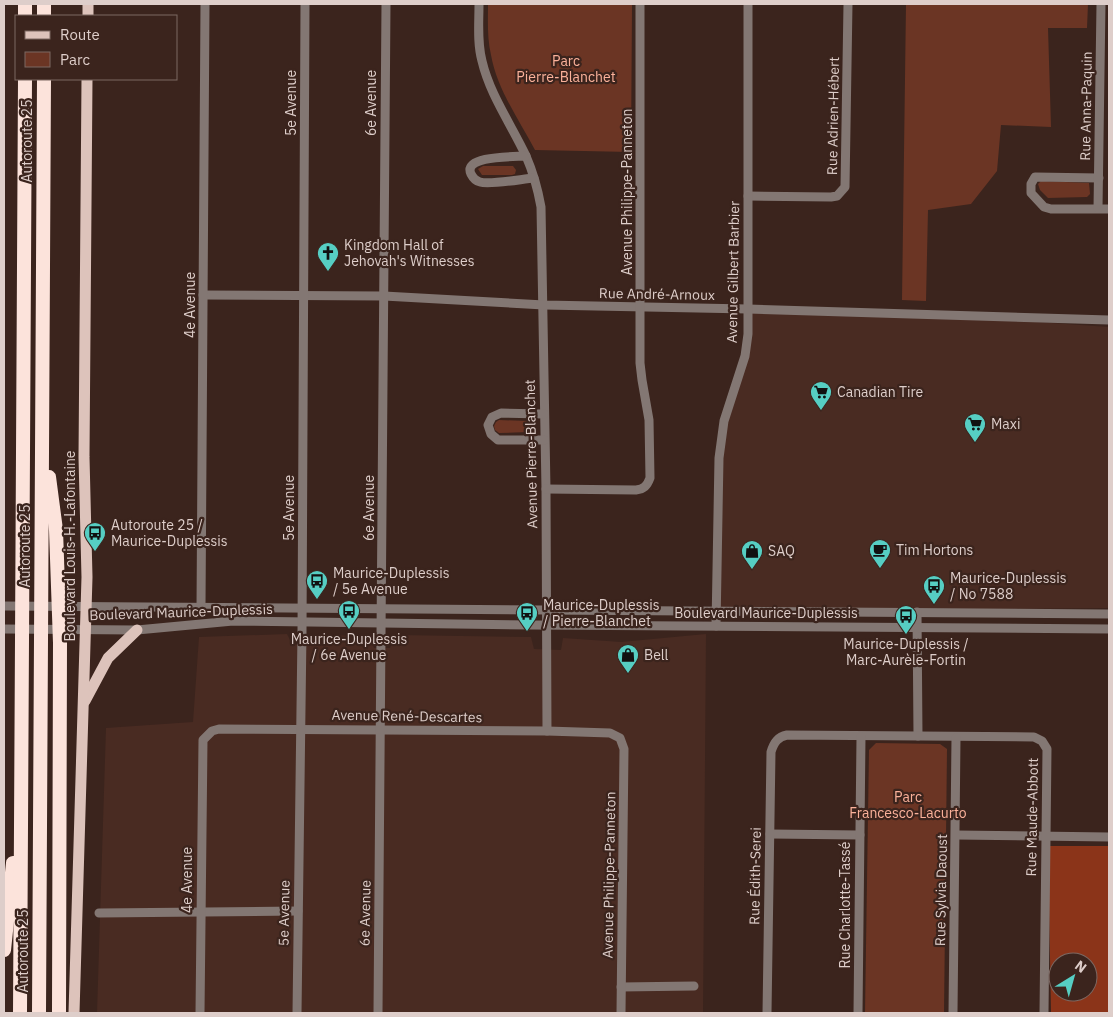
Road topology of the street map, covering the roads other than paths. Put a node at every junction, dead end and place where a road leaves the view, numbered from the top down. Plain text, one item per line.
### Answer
1 (205, 4) edge
2 (306, 4) edge
3 (386, 4) edge
4 (479, 4) edge
5 (640, 4) edge
6 (748, 4) edge
7 (848, 4) edge
8 (1100, 4) edge
9 (25, 80) edge
10 (44, 80) edge
11 (87, 80) edge
12 (526, 156) junction
13 (534, 178) junction
14 (1099, 178) junction
15 (748, 196) junction
16 (1098, 208) junction
17 (1109, 208) edge
18 (204, 295) junction
19 (303, 295) junction
20 (384, 296) junction
21 (544, 306) junction
22 (641, 308) junction
23 (748, 309) junction
24 (1109, 320) edge
25 (544, 414) junction
26 (42, 419) junction
27 (544, 440) junction
28 (546, 489) junction
29 (6, 606) edge
30 (86, 606) junction
31 (201, 607) junction
32 (302, 607) junction
33 (382, 608) junction
34 (547, 609) junction
35 (717, 611) junction
36 (917, 612) junction
37 (1109, 614) edge
38 (302, 622) junction
39 (381, 623) junction
40 (547, 624) junction
41 (716, 626) junction
42 (918, 628) junction
43 (6, 629) edge
44 (1109, 629) edge
45 (86, 630) junction
46 (137, 630) junction
47 (84, 703) junction
48 (301, 728) junction
49 (381, 730) junction
50 (547, 731) junction
51 (918, 736) junction
52 (861, 737) junction
53 (620, 738) joint
54 (956, 738) junction
55 (776, 741) joint
56 (202, 747) joint
57 (21, 796) junction
58 (770, 834) junction
59 (860, 835) junction
60 (956, 835) junction
61 (1046, 837) junction
62 (1109, 837) edge
63 (298, 911) junction
64 (99, 913) dead end
65 (201, 913) junction
66 (4, 950) edge
67 (694, 986) dead end
68 (621, 987) junction
69 (20, 1013) edge
70 (39, 1013) edge
71 (59, 1013) edge
72 (74, 1013) edge
73 (200, 1013) edge
74 (297, 1013) edge
75 (378, 1013) edge
76 (621, 1013) edge
77 (767, 1013) edge
78 (858, 1013) edge
79 (953, 1013) edge
80 (1044, 1013) edge

1 - 18 street, 4e Avenue
2 - 19 street, 5e Avenue
3 - 20 street, 6e Avenue
4 - 12 street, Avenue Pierre-Blanchet
5 - 22 street, Avenue Philippe-Panneton
6 - 15 street, Avenue Gilbert Barbier
7 - 15 street, Rue Adrien-Hébert
8 - 14 street, Rue Anna-Paquin
9 - 57 highway, Autoroute 25
10 - 26 highway, Autoroute 25
11 - 30 main road, Boulevard Louis-H.-Lafontaine
12 - 13 street, Avenue Pierre-Blanchet
12 - 13 street
13 - 21 street, Avenue Pierre-Blanchet
14 - 16 street, Rue Anna-Paquin
14 - 16 street
15 - 23 street, Avenue Gilbert Barbier
16 - 17 street
18 - 19 street, Rue André-Arnoux
18 - 31 street, 4e Avenue
19 - 20 street, Rue André-Arnoux
19 - 32 street, 5e Avenue
20 - 21 street, Rue André-Arnoux
20 - 33 street, 6e Avenue
21 - 22 street, Rue André-Arnoux
21 - 25 street, Avenue Pierre-Blanchet
22 - 23 street, Rue André-Arnoux
22 - 28 street, Avenue Philippe-Panneton
23 - 24 street, Rue André-Arnoux
23 - 35 street, Avenue Gilbert Barbier
25 - 27 street, Avenue Pierre-Blanchet
25 - 27 street
26 - 70 highway, Autoroute 25
26 - 71 highway
27 - 28 street, Avenue Pierre-Blanchet
28 - 34 street, Avenue Pierre-Blanchet
29 - 30 street, Boulevard Maurice-Duplessis
30 - 31 street, Boulevard Maurice-Duplessis
30 - 45 main road, Boulevard Louis-H.-Lafontaine
31 - 32 street, Boulevard Maurice-Duplessis
32 - 33 street, Boulevard Maurice-Duplessis
32 - 38 street, 5e Avenue
33 - 34 street, Boulevard Maurice-Duplessis
33 - 39 street, 6e Avenue
34 - 35 street, Boulevard Maurice-Duplessis
34 - 40 street, Avenue Pierre-Blanchet
35 - 36 street, Boulevard Maurice-Duplessis
35 - 41 street, Avenue Gilbert Barbier
36 - 37 street, Boulevard Maurice-Duplessis
36 - 42 street
38 - 39 street, Boulevard Maurice-Duplessis
38 - 46 street, Boulevard Maurice-Duplessis
38 - 48 street, 5e Avenue
39 - 40 street, Boulevard Maurice-Duplessis
39 - 49 street, 6e Avenue
40 - 41 street, Boulevard Maurice-Duplessis
40 - 50 street, Avenue Pierre-Blanchet
41 - 42 street, Boulevard Maurice-Duplessis
42 - 44 street, Boulevard Maurice-Duplessis
42 - 51 street
43 - 45 street, Boulevard Maurice-Duplessis
45 - 46 street, Boulevard Maurice-Duplessis
45 - 47 main road, Boulevard Louis-H.-Lafontaine
46 - 47 main road
47 - 72 main road, Boulevard Louis-H.-Lafontaine
48 - 49 street, Avenue René-Descartes
48 - 56 street, Avenue René-Descartes
48 - 63 street, 5e Avenue
49 - 50 street, Avenue René-Descartes
49 - 75 street, 6e Avenue
50 - 53 street, Avenue René-Descartes
51 - 52 street, Rue Maude-Abbott
51 - 54 street, Rue Maude-Abbott
52 - 55 street, Rue Maude-Abbott
52 - 59 street, Rue Charlotte-Tassé
53 - 68 street, Avenue Philippe-Panneton
54 - 60 street, Rue Sylvia Daoust
54 - 61 street, Rue Maude-Abbott
55 - 58 street, Rue Édith-Serei
56 - 65 street, 4e Avenue
57 - 66 highway
57 - 69 highway, Autoroute 25
58 - 59 street
58 - 77 street, Rue Édith-Serei
59 - 78 street, Rue Charlotte-Tassé
60 - 61 street
60 - 79 street, Rue Sylvia Daoust
61 - 62 street
61 - 80 street, Rue Maude-Abbott
63 - 65 street
63 - 74 street, 5e Avenue
64 - 65 street
65 - 73 street, 4e Avenue
67 - 68 street
68 - 76 street, Avenue Philippe-Panneton

